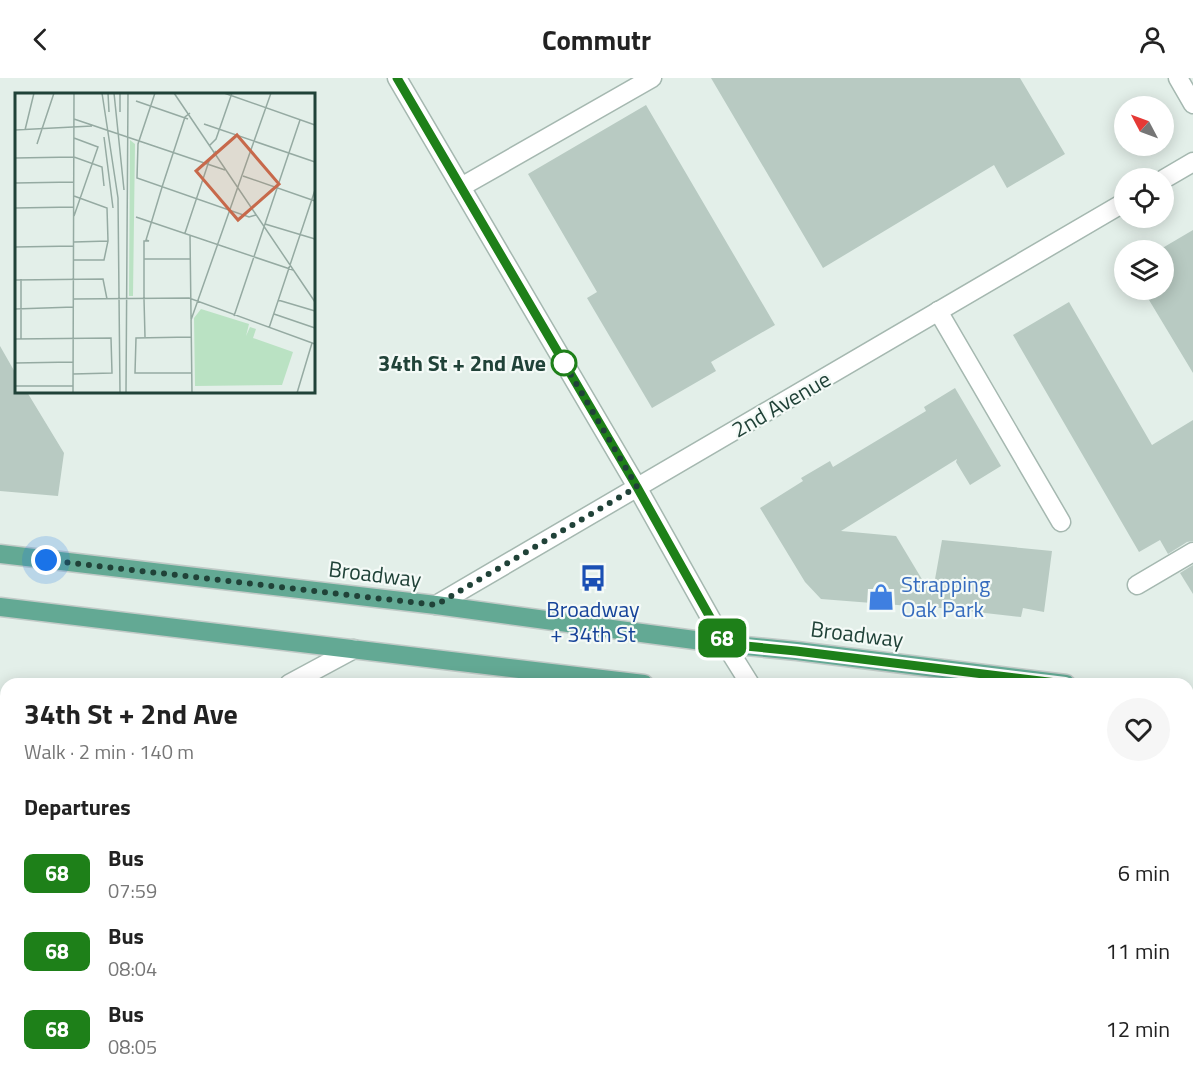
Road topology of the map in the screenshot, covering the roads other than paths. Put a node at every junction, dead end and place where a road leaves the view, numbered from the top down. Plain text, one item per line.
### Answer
1 (397, 78) edge
2 (652, 78) edge
3 (1178, 78) edge
4 (1193, 104) edge
5 (1193, 162) edge
6 (1174, 173) edge
7 (460, 187) junction
8 (1114, 208) edge
9 (938, 312) junction
10 (637, 487) junction
11 (1061, 522) dead end
12 (1193, 552) edge
13 (0, 554) edge
14 (1137, 585) dead end
15 (436, 605) junction
16 (0, 607) edge
17 (725, 644) junction
18 (354, 649) junction
19 (301, 678) edge
20 (594, 678) edge
21 (746, 678) edge
22 (1017, 678) edge

1 - 7 street
2 - 7 street
3 - 4 street
5 - 6 street
7 - 10 street
8 - 9 street, 2nd Avenue
9 - 10 street, 2nd Avenue
9 - 11 street
10 - 15 street, 2nd Avenue
10 - 17 street
12 - 14 street
13 - 15 main road, Broadway
15 - 17 main road, Broadway
16 - 18 main road
17 - 21 street
17 - 22 main road, Broadway
18 - 19 street
18 - 20 main road

